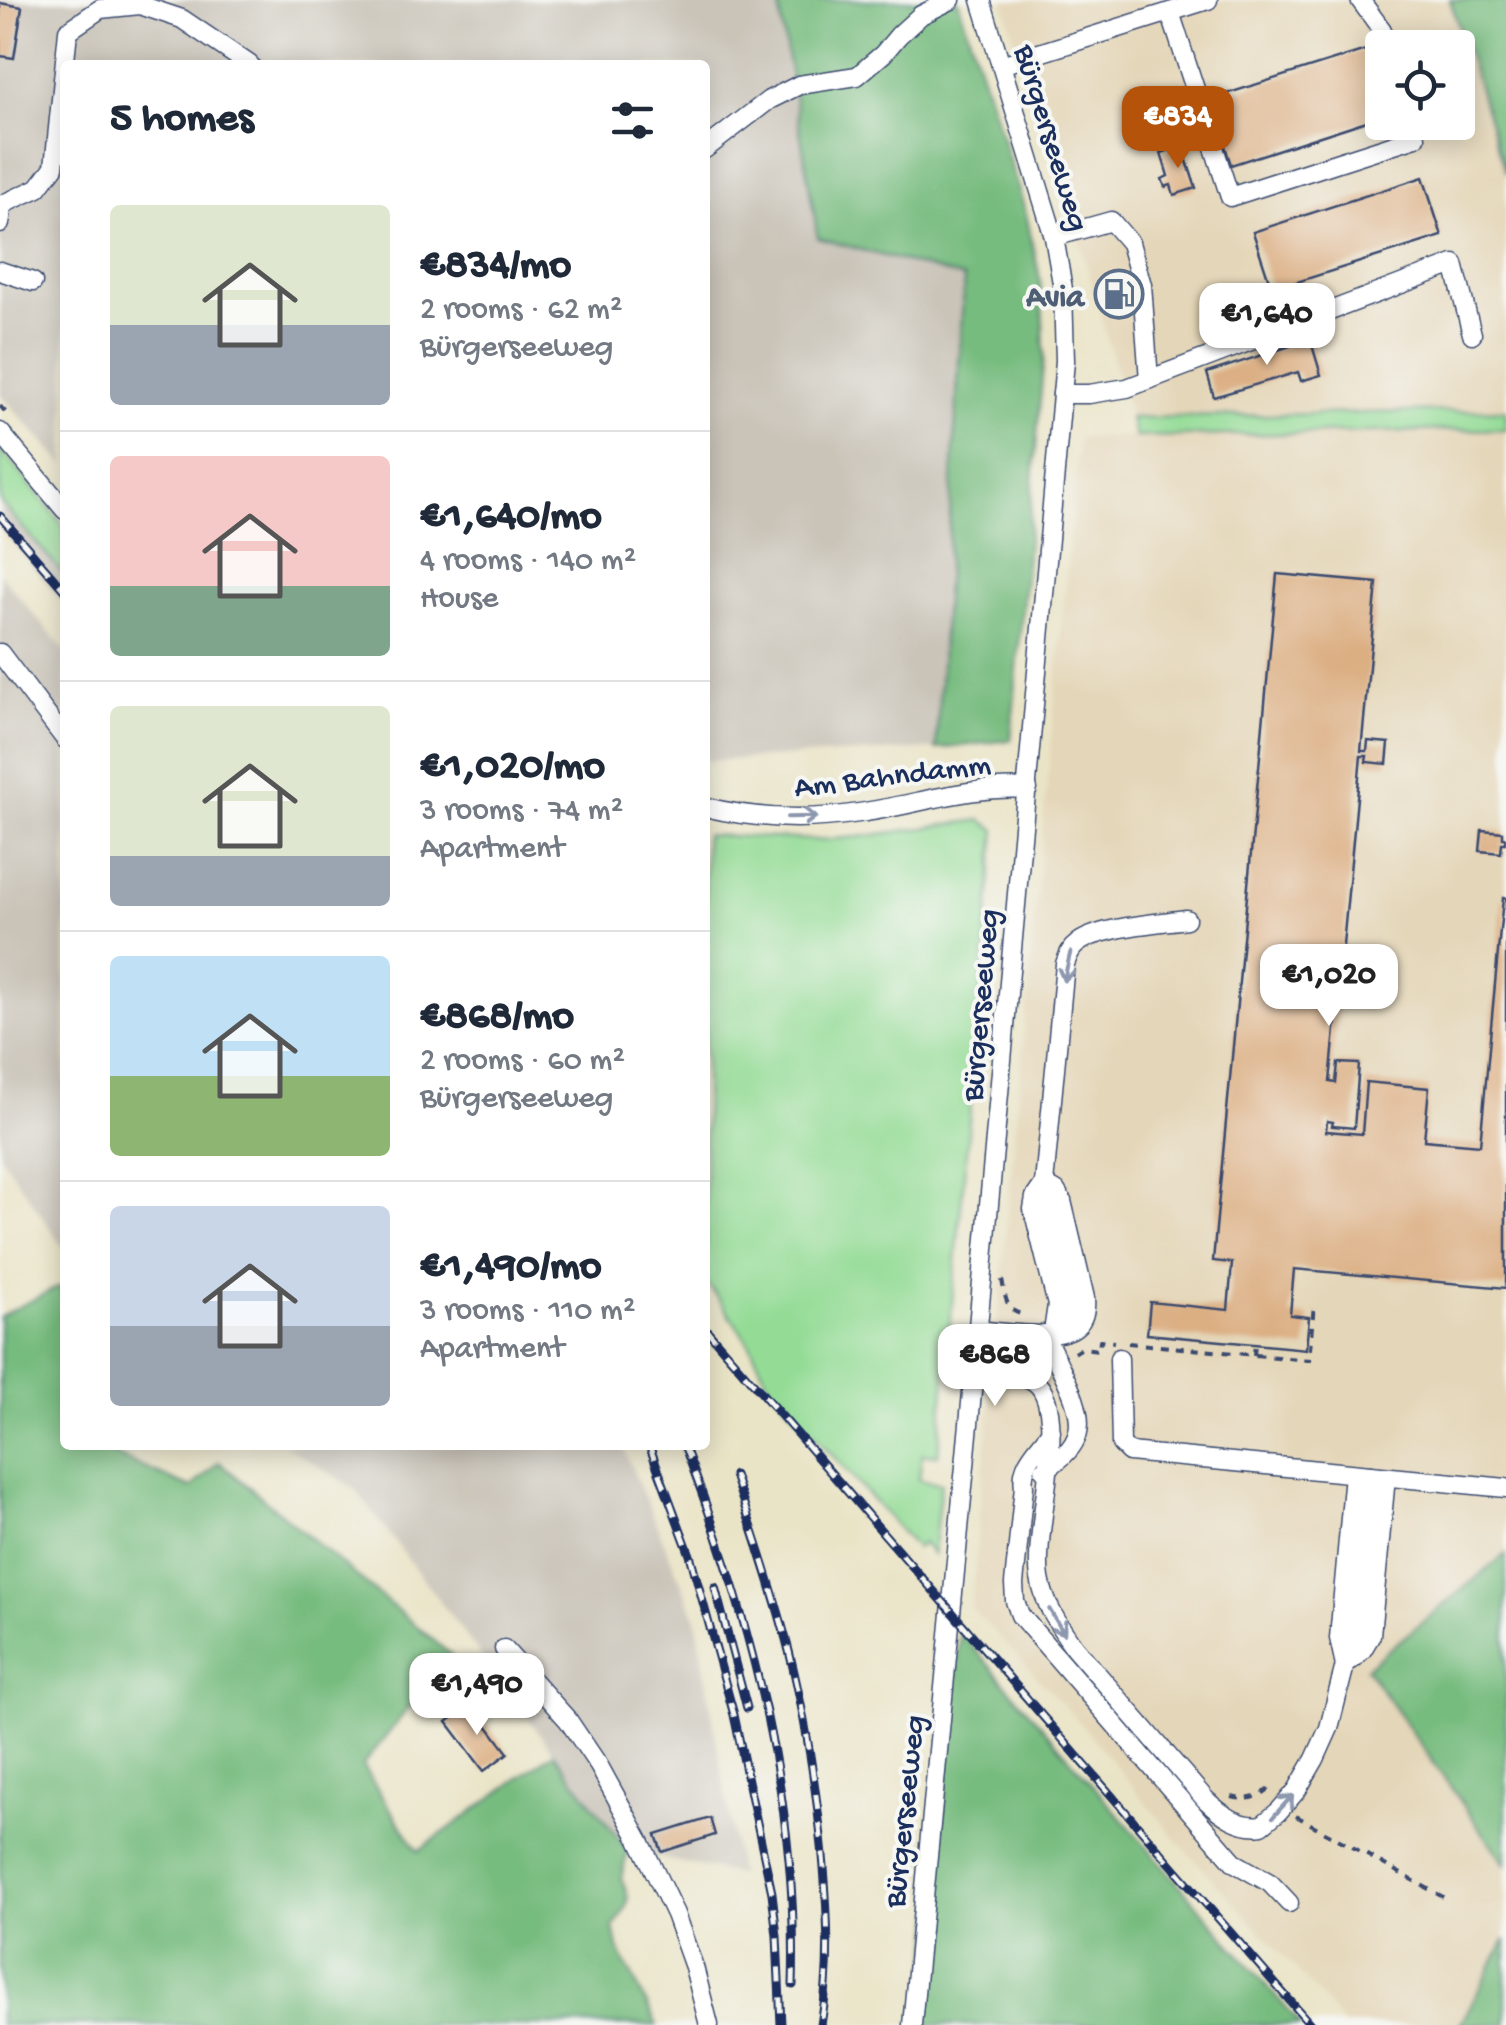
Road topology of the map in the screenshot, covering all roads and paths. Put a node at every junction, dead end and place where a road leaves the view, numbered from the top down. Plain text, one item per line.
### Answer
1 (951, 0) edge
2 (981, 0) edge
3 (1208, 0) edge
4 (1360, 0) edge
5 (93, 4) edge
6 (1170, 12) junction
7 (1382, 30) edge
8 (66, 60) edge
9 (243, 60) edge
10 (1001, 64) junction
11 (1404, 140) edge
12 (710, 146) edge
13 (60, 168) edge
14 (0, 224) edge
15 (1054, 237) junction
16 (0, 272) edge
17 (34, 282) dead end
18 (1472, 334) dead end
19 (1149, 380) junction
20 (1062, 394) junction
21 (0, 432) edge
22 (60, 504) edge
23 (0, 653) edge
24 (60, 732) edge
25 (1028, 789) junction
26 (710, 807) edge
27 (1186, 920) dead end
28 (1044, 1184) junction
29 (1000, 1271) dead end
30 (1314, 1304) dead end
31 (978, 1330) junction
32 (1048, 1333) junction
33 (1019, 1334) junction
34 (1255, 1344) dead end
35 (1254, 1355) junction
36 (1118, 1358) dead end
37 (1058, 1361) junction
38 (974, 1371) junction
39 (1051, 1431) junction
40 (1048, 1468) junction
41 (1370, 1475) junction
42 (1024, 1486) junction
43 (1506, 1488) edge
44 (504, 1649) dead end
45 (1228, 1795) dead end
46 (1286, 1804) junction
47 (1445, 1898) dead end
48 (1288, 1903) dead end
49 (709, 2025) edge
50 (912, 2025) edge

1 - 12 street
2 - 10 street, Bürgerseeweg
3 - 6 street
4 - 7 street
5 - 8 street
5 - 9 street
6 - 10 street
6 - 11 street
10 - 15 street, Bürgerseeweg
13 - 14 street
15 - 19 street
15 - 20 street, Bürgerseeweg
16 - 17 street
18 - 19 street
19 - 20 street
20 - 25 street, Bürgerseeweg
21 - 22 street
23 - 24 street
26 -> 25 street, Am Bahndamm
25 - 31 street, Bürgerseeweg
27 -> 28 street
28 - 32 street
28 - 32 street
29 - 33 path
30 - 35 path
31 - 33 street
31 - 38 street, Bürgerseeweg
32 - 33 street
32 - 37 street
34 - 35 path
35 - 37 path
36 - 41 street
37 - 40 street
38 - 39 street
38 - 50 street, Bürgerseeweg
39 - 40 street
39 - 42 street
40 - 42 street
40 -> 46 street
41 - 43 street
41 - 46 street
42 - 48 street
44 - 49 street
45 - 46 path
46 - 47 path

